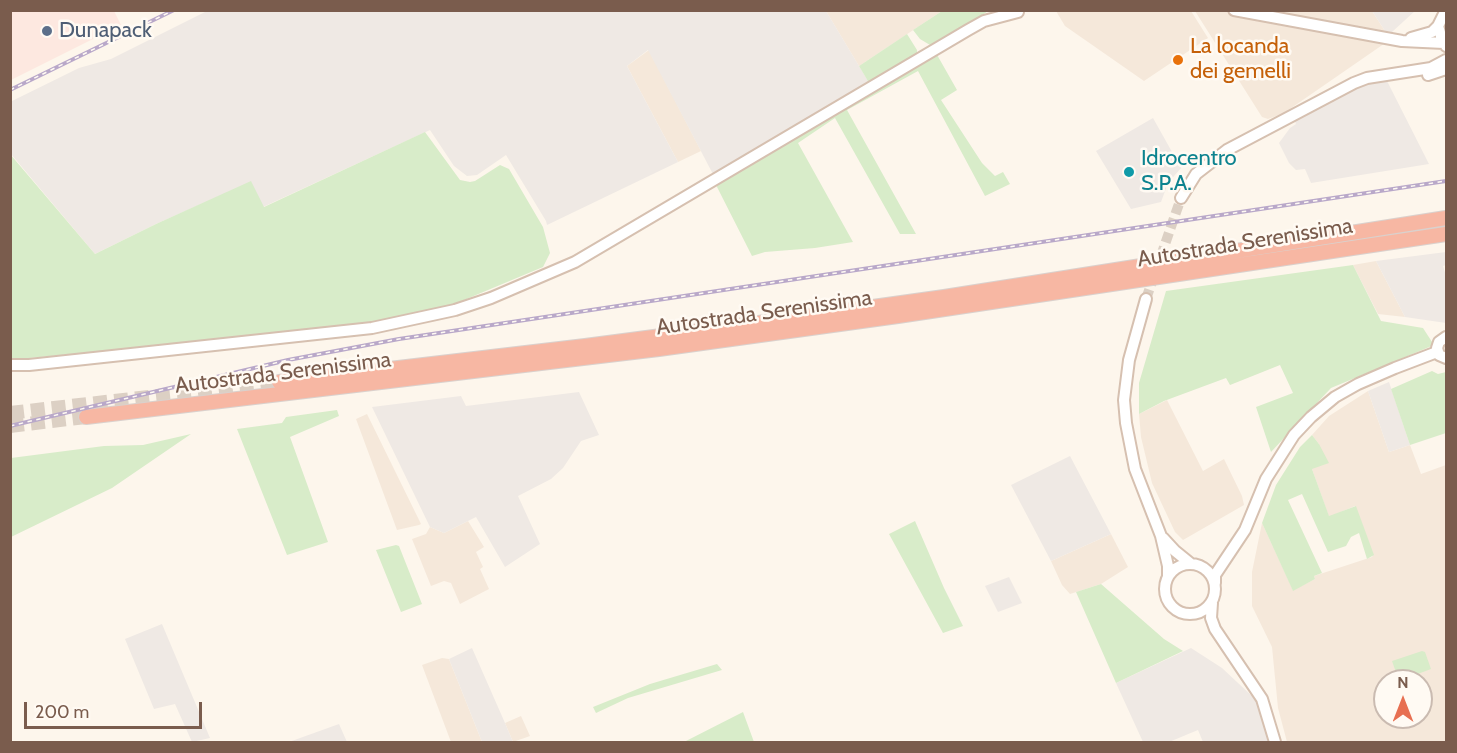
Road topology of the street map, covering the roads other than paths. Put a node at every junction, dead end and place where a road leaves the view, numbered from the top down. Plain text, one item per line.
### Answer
1 (991, 10) edge
2 (1234, 10) edge
3 (1020, 11) edge
4 (1443, 12) edge
5 (1438, 26) junction
6 (968, 30) junction
7 (1402, 41) junction
8 (1445, 44) edge
9 (1446, 60) edge
10 (1446, 69) edge
11 (1350, 86) junction
12 (1181, 198) tunnel mouth
13 (1446, 218) edge
14 (1446, 234) edge
15 (1146, 299) tunnel mouth
16 (1446, 338) edge
17 (1442, 355) edge
18 (10, 365) edge
19 (279, 382) tunnel mouth
20 (86, 417) tunnel mouth
21 (1161, 536) junction
22 (1237, 543) junction
23 (1195, 564) junction
24 (1168, 576) junction
25 (1215, 583) junction
26 (1212, 603) junction
27 (1188, 614) junction
28 (1215, 629) junction
29 (1275, 742) edge

1 - 6 street
2 - 7 street
3 - 6 street
4 - 5 street
5 - 7 street
5 - 8 street
6 - 18 street
7 - 8 street
9 - 11 street
10 - 11 street
11 - 12 street
13 - 19 highway, Autostrada Serenissima
14 - 20 highway, Autostrada Serenissima
15 - 21 street
16 - 17 street
17 - 22 street
21 - 23 street
21 - 24 street
22 - 23 street
22 - 25 street
23 - 24 street
23 - 25 street
24 - 27 street
25 - 26 street
26 - 27 street
26 - 28 street
27 - 28 street
28 - 29 street

